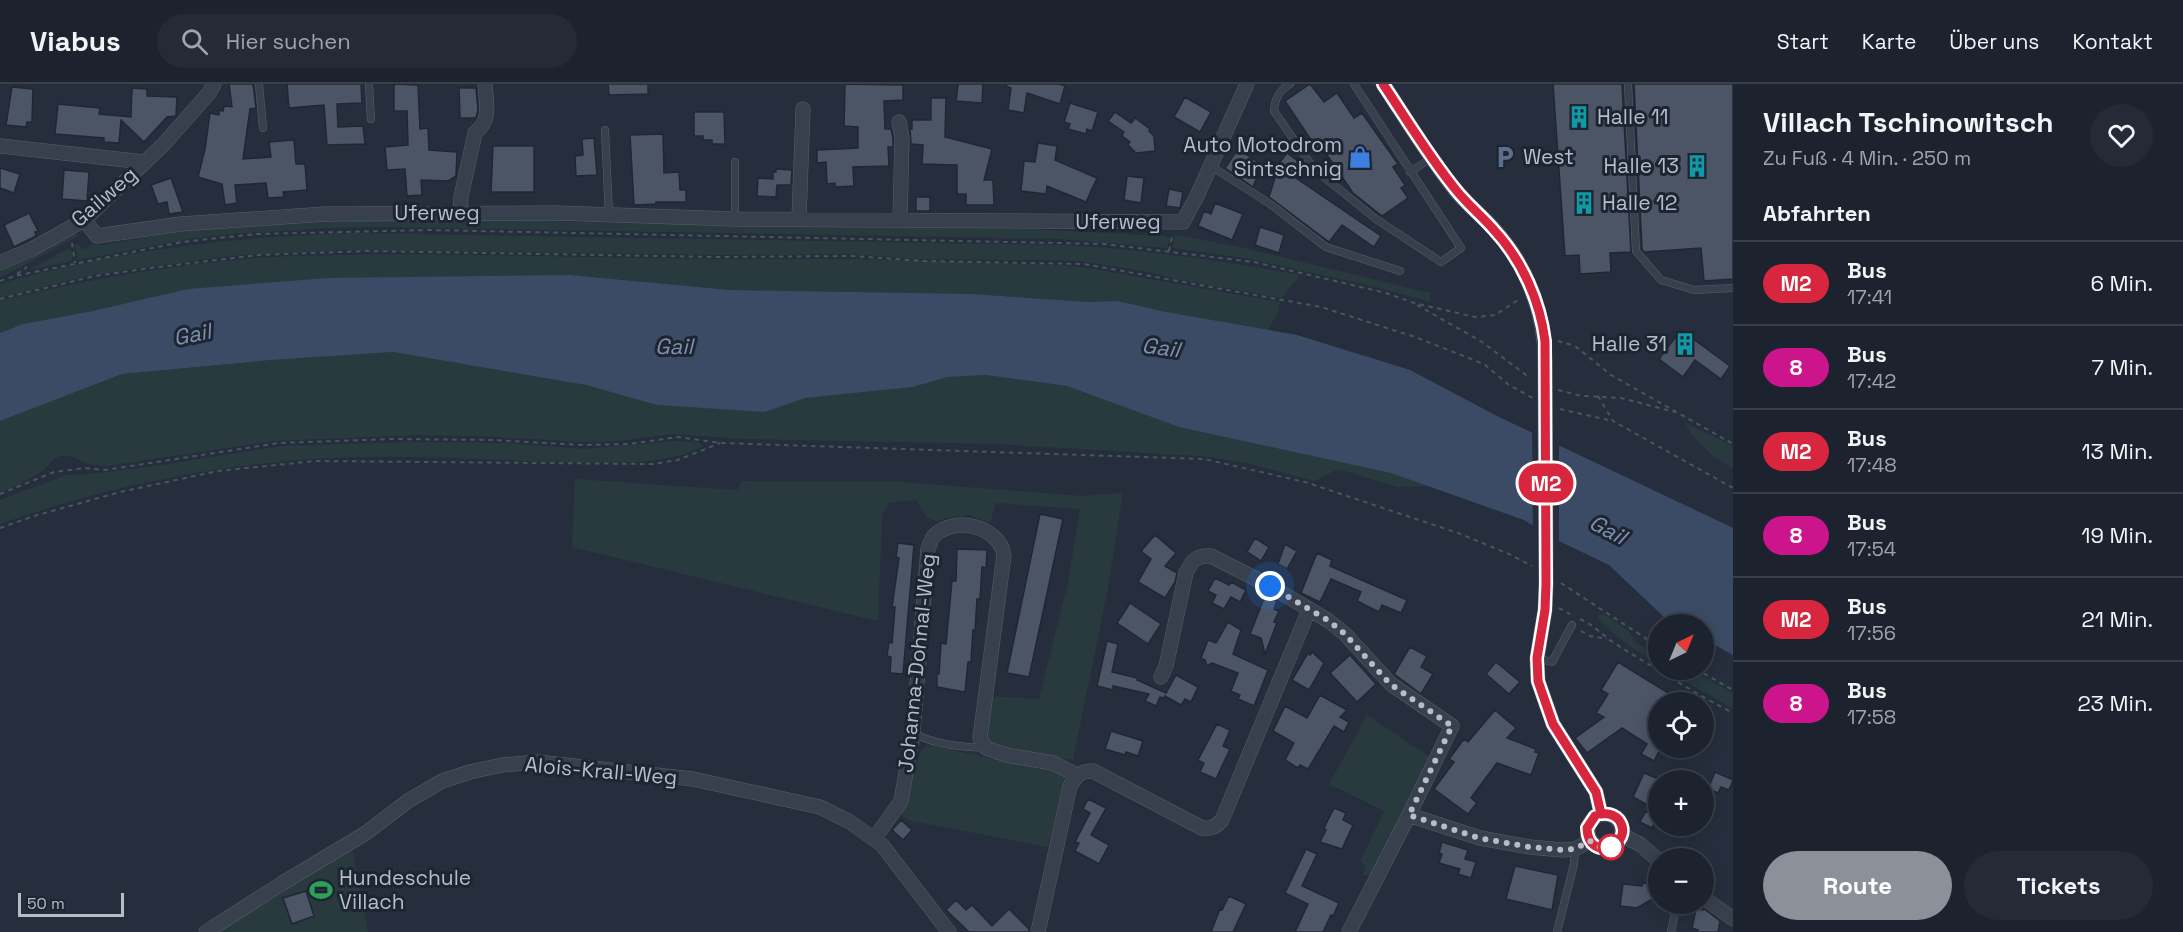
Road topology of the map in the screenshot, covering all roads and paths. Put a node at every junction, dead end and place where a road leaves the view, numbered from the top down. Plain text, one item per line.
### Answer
1 (214, 84) edge
2 (259, 84) edge
3 (369, 84) edge
4 (485, 84) edge
5 (1247, 84) edge
6 (1290, 84) edge
7 (1354, 84) edge
8 (1383, 84) edge
9 (1628, 84) edge
10 (803, 110) dead end
11 (371, 119) dead end
12 (899, 122) dead end
13 (263, 128) dead end
14 (605, 130) dead end
15 (0, 146) edge
16 (1433, 157) junction
17 (144, 162) junction
18 (735, 162) dead end
19 (1210, 166) junction
20 (1410, 172) junction
21 (460, 213) junction
22 (609, 215) junction
23 (799, 218) junction
24 (735, 219) junction
25 (84, 220) junction
26 (900, 220) junction
27 (72, 243) dead end
28 (0, 263) edge
29 (75, 263) junction
30 (1400, 271) dead end
31 (0, 281) edge
32 (1733, 288) edge
33 (1525, 296) dead end
34 (0, 299) edge
35 (1555, 340) dead end
36 (1598, 396) dead end
37 (1536, 400) dead end
38 (1556, 408) dead end
39 (1613, 421) junction
40 (721, 443) junction
41 (1733, 444) edge
42 (1733, 488) edge
43 (0, 494) edge
44 (0, 528) edge
45 (1540, 570) dead end
46 (1553, 583) junction
47 (1310, 610) junction
48 (1572, 625) joint
49 (1648, 639) edge
50 (1537, 658) junction
51 (1161, 677) dead end
52 (1714, 679) edge
53 (1733, 690) edge
54 (1733, 713) edge
55 (913, 733) junction
56 (986, 748) junction
57 (1075, 777) junction
58 (1601, 814) junction
59 (1409, 815) junction
60 (1622, 835) junction
61 (874, 839) junction
62 (1590, 841) junction
63 (1575, 849) junction
64 (1648, 851) edge
65 (1714, 905) edge
66 (1675, 914) edge
67 (1733, 919) edge
68 (206, 932) edge
69 (949, 932) edge
70 (1038, 932) edge
71 (1349, 932) edge
72 (1557, 932) edge
73 (1671, 932) edge

1 - 17 street, Gailweg
2 - 13 lane
3 - 11 lane
4 - 21 street
5 - 19 street, Uferweg
6 - 20 lane
7 - 20 lane
8 - 16 street
9 - 32 lane
10 - 23 street
12 - 26 street
14 - 22 lane
15 - 17 street, Gailweg
16 - 20 lane
16 - 46 street, bridge
17 - 25 street, Gailweg
18 - 24 lane
19 - 26 street, Uferweg
19 - 30 lane
21 - 22 street, Uferweg
21 - 25 street, Uferweg
22 - 24 street, Uferweg
23 - 24 street, Uferweg
23 - 26 street, Uferweg
25 - 28 street, Gailweg
27 - 29 path
29 - 31 path
29 - 33 path
34 - 37 path
35 - 41 path
36 - 39 path
38 - 39 path
39 - 42 path
40 - 43 path
40 - 44 path
40 - 45 path
46 - 49 path
46 - 50 street
47 - 51 street
47 - 57 street
47 - 59 street
48 - 50 lane
48 - 54 path
50 - 58 street
52 - 53 path
55 - 56 lane
55 - 56 street, Johanna-Dohnal-Weg
55 - 61 street, Johanna-Dohnal-Weg
56 - 57 street
57 - 70 street
58 - 60 street
58 - 62 street
59 - 63 street
59 - 71 street
60 - 62 street
60 - 64 street
61 - 68 street, Alois-Krall-Weg
61 - 69 street, Alois-Krall-Weg
62 - 63 street
63 - 72 lane
65 - 67 street
66 - 73 lane

